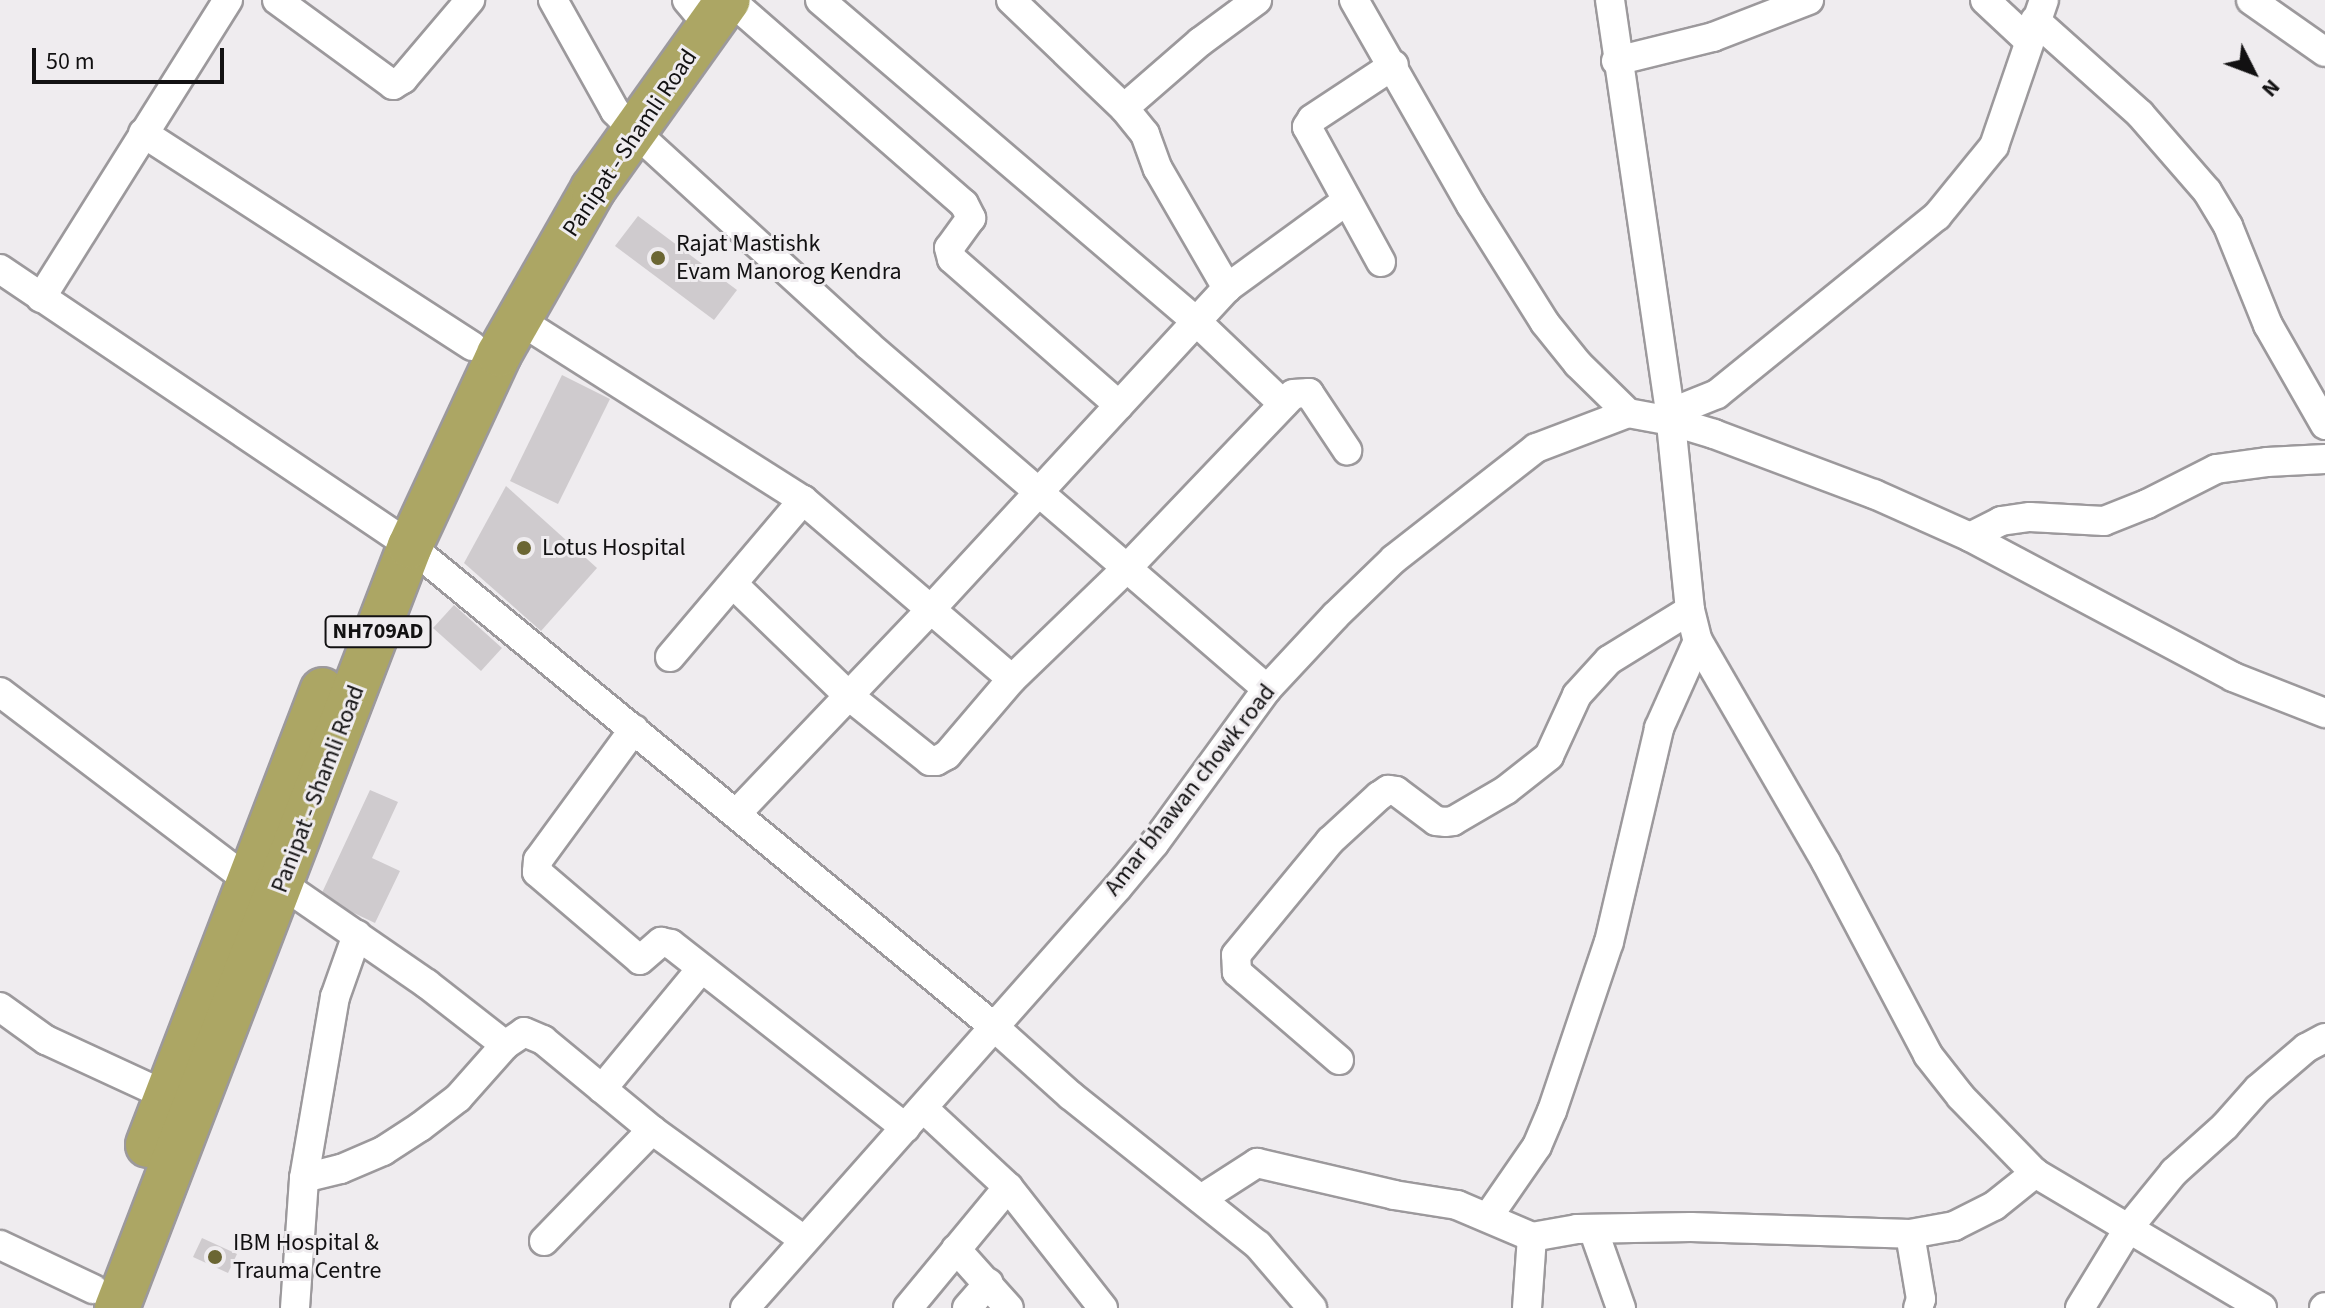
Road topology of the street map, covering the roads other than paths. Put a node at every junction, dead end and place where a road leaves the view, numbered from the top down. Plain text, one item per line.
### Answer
1 (228, 0) edge
2 (277, 0) edge
3 (470, 0) edge
4 (553, 0) edge
5 (820, 0) edge
6 (1011, 0) edge
7 (1257, 0) edge
8 (1354, 0) edge
9 (1610, 0) edge
10 (1809, 0) edge
11 (1985, 0) edge
12 (2258, 2) edge
13 (706, 5) edge
14 (2036, 20) edge
15 (2325, 52) edge
16 (1616, 61) junction
17 (1394, 65) junction
18 (1124, 108) junction
19 (625, 121) junction
20 (143, 133) junction
21 (1345, 202) junction
22 (1381, 262) dead end
23 (0, 269) edge
24 (1227, 288) junction
25 (41, 298) junction
26 (519, 320) junction
27 (1197, 322) junction
28 (472, 346) junction
29 (1283, 404) junction
30 (1119, 405) junction
31 (1628, 413) junction
32 (1671, 417) junction
33 (2325, 425) edge
34 (1347, 450) dead end
35 (2325, 459) edge
36 (1041, 491) junction
37 (803, 500) junction
38 (1970, 537) junction
39 (398, 538) junction
40 (1127, 568) junction
41 (733, 584) junction
42 (931, 609) junction
43 (1690, 610) junction
44 (1698, 641) junction
45 (670, 657) dead end
46 (1012, 679) junction
47 (1267, 689) junction
48 (0, 692) edge
49 (849, 696) junction
50 (2325, 713) edge
51 (634, 729) junction
52 (736, 814) junction
53 (266, 882) junction
54 (357, 935) junction
55 (701, 969) junction
56 (0, 1007) edge
57 (992, 1025) junction
58 (2325, 1038) edge
59 (505, 1045) junction
60 (1339, 1060) dead end
61 (602, 1089) junction
62 (167, 1096) junction
63 (915, 1118) junction
64 (652, 1130) junction
65 (2035, 1173) junction
66 (304, 1178) junction
67 (1008, 1187) junction
68 (1201, 1199) junction
69 (1488, 1217) junction
70 (2130, 1226) junction
71 (1593, 1229) junction
72 (1910, 1234) junction
73 (1532, 1237) junction
74 (804, 1240) junction
75 (544, 1241) dead end
76 (0, 1245) edge
77 (956, 1249) junction
78 (989, 1283) junction
79 (99, 1302) edge
80 (295, 1308) edge
81 (745, 1308) edge
82 (908, 1308) edge
83 (967, 1308) edge
84 (1009, 1308) edge
85 (1103, 1308) edge
86 (1312, 1308) edge
87 (1527, 1308) edge
88 (1621, 1308) edge
89 (1918, 1308) edge
90 (2080, 1308) edge
91 (2262, 1308) edge

1 - 20 street
2 - 3 street
4 - 19 street
5 - 27 street
6 - 18 street
7 - 18 street
8 - 17 street
9 - 16 street
10 - 16 street
11 - 14 street
12 - 15 street
13 - 19 highway, Panipat - Shamli Road / NH709AD
13 - 30 street
14 - 32 street
14 - 33 street
16 - 32 street
17 - 21 street
17 - 31 street
18 - 24 street
19 - 26 highway, Panipat - Shamli Road / NH709AD
19 - 28 highway, Panipat - Shamli Road / NH709AD
19 - 36 street
20 - 25 street
20 - 28 street
21 - 22 street
21 - 24 street
23 - 25 street
24 - 27 street
25 - 39 street
26 - 37 street
26 - 39 highway, Panipat - Shamli Road / NH709AD
27 - 29 street
27 - 30 street
28 - 39 highway, Panipat - Shamli Road / NH709AD
29 - 34 street
29 - 40 street
30 - 36 street
31 - 32 street
31 - 47 street, Amar bhawan chowk road
32 - 38 street
32 - 43 street
35 - 38 street
36 - 40 street
36 - 42 street
37 - 41 street
37 - 42 street
38 - 50 street
39 - 51 street
39 - 53 highway, Panipat - Shamli Road / NH709AD
40 - 46 street
40 - 47 street
41 - 45 street
41 - 49 street
42 - 46 street
42 - 49 street
43 - 44 street
43 - 60 street
44 - 65 street
44 - 69 street
46 - 49 street
47 - 57 street, Amar bhawan chowk road
48 - 53 street
49 - 52 street
51 - 52 street
51 - 55 street
52 - 57 street
53 - 54 street
53 - 62 highway, Panipat - Shamli Road / NH709AD
53 - 79 highway, Panipat - Shamli Road / NH709AD
54 - 59 street
54 - 66 street
55 - 61 street
55 - 63 street
56 - 62 street
57 - 63 street, Amar bhawan chowk road
57 - 68 street
58 - 70 street
59 - 61 street
59 - 66 street
61 - 64 street
62 - 79 highway, Panipat - Shamli Road / NH709AD
63 - 67 street
63 - 74 street, Amar bhawan chowk road
64 - 74 street
64 - 75 street
65 - 70 street
65 - 72 street
66 - 80 street
67 - 77 street
67 - 85 street
68 - 69 street
68 - 86 street
69 - 73 street
70 - 90 street
70 - 91 street
71 - 72 street
71 - 73 street
71 - 88 street
72 - 89 street
73 - 87 street
74 - 81 street, Amar bhawan chowk road
76 - 79 street
77 - 78 street
77 - 82 street
78 - 83 street
78 - 84 street

